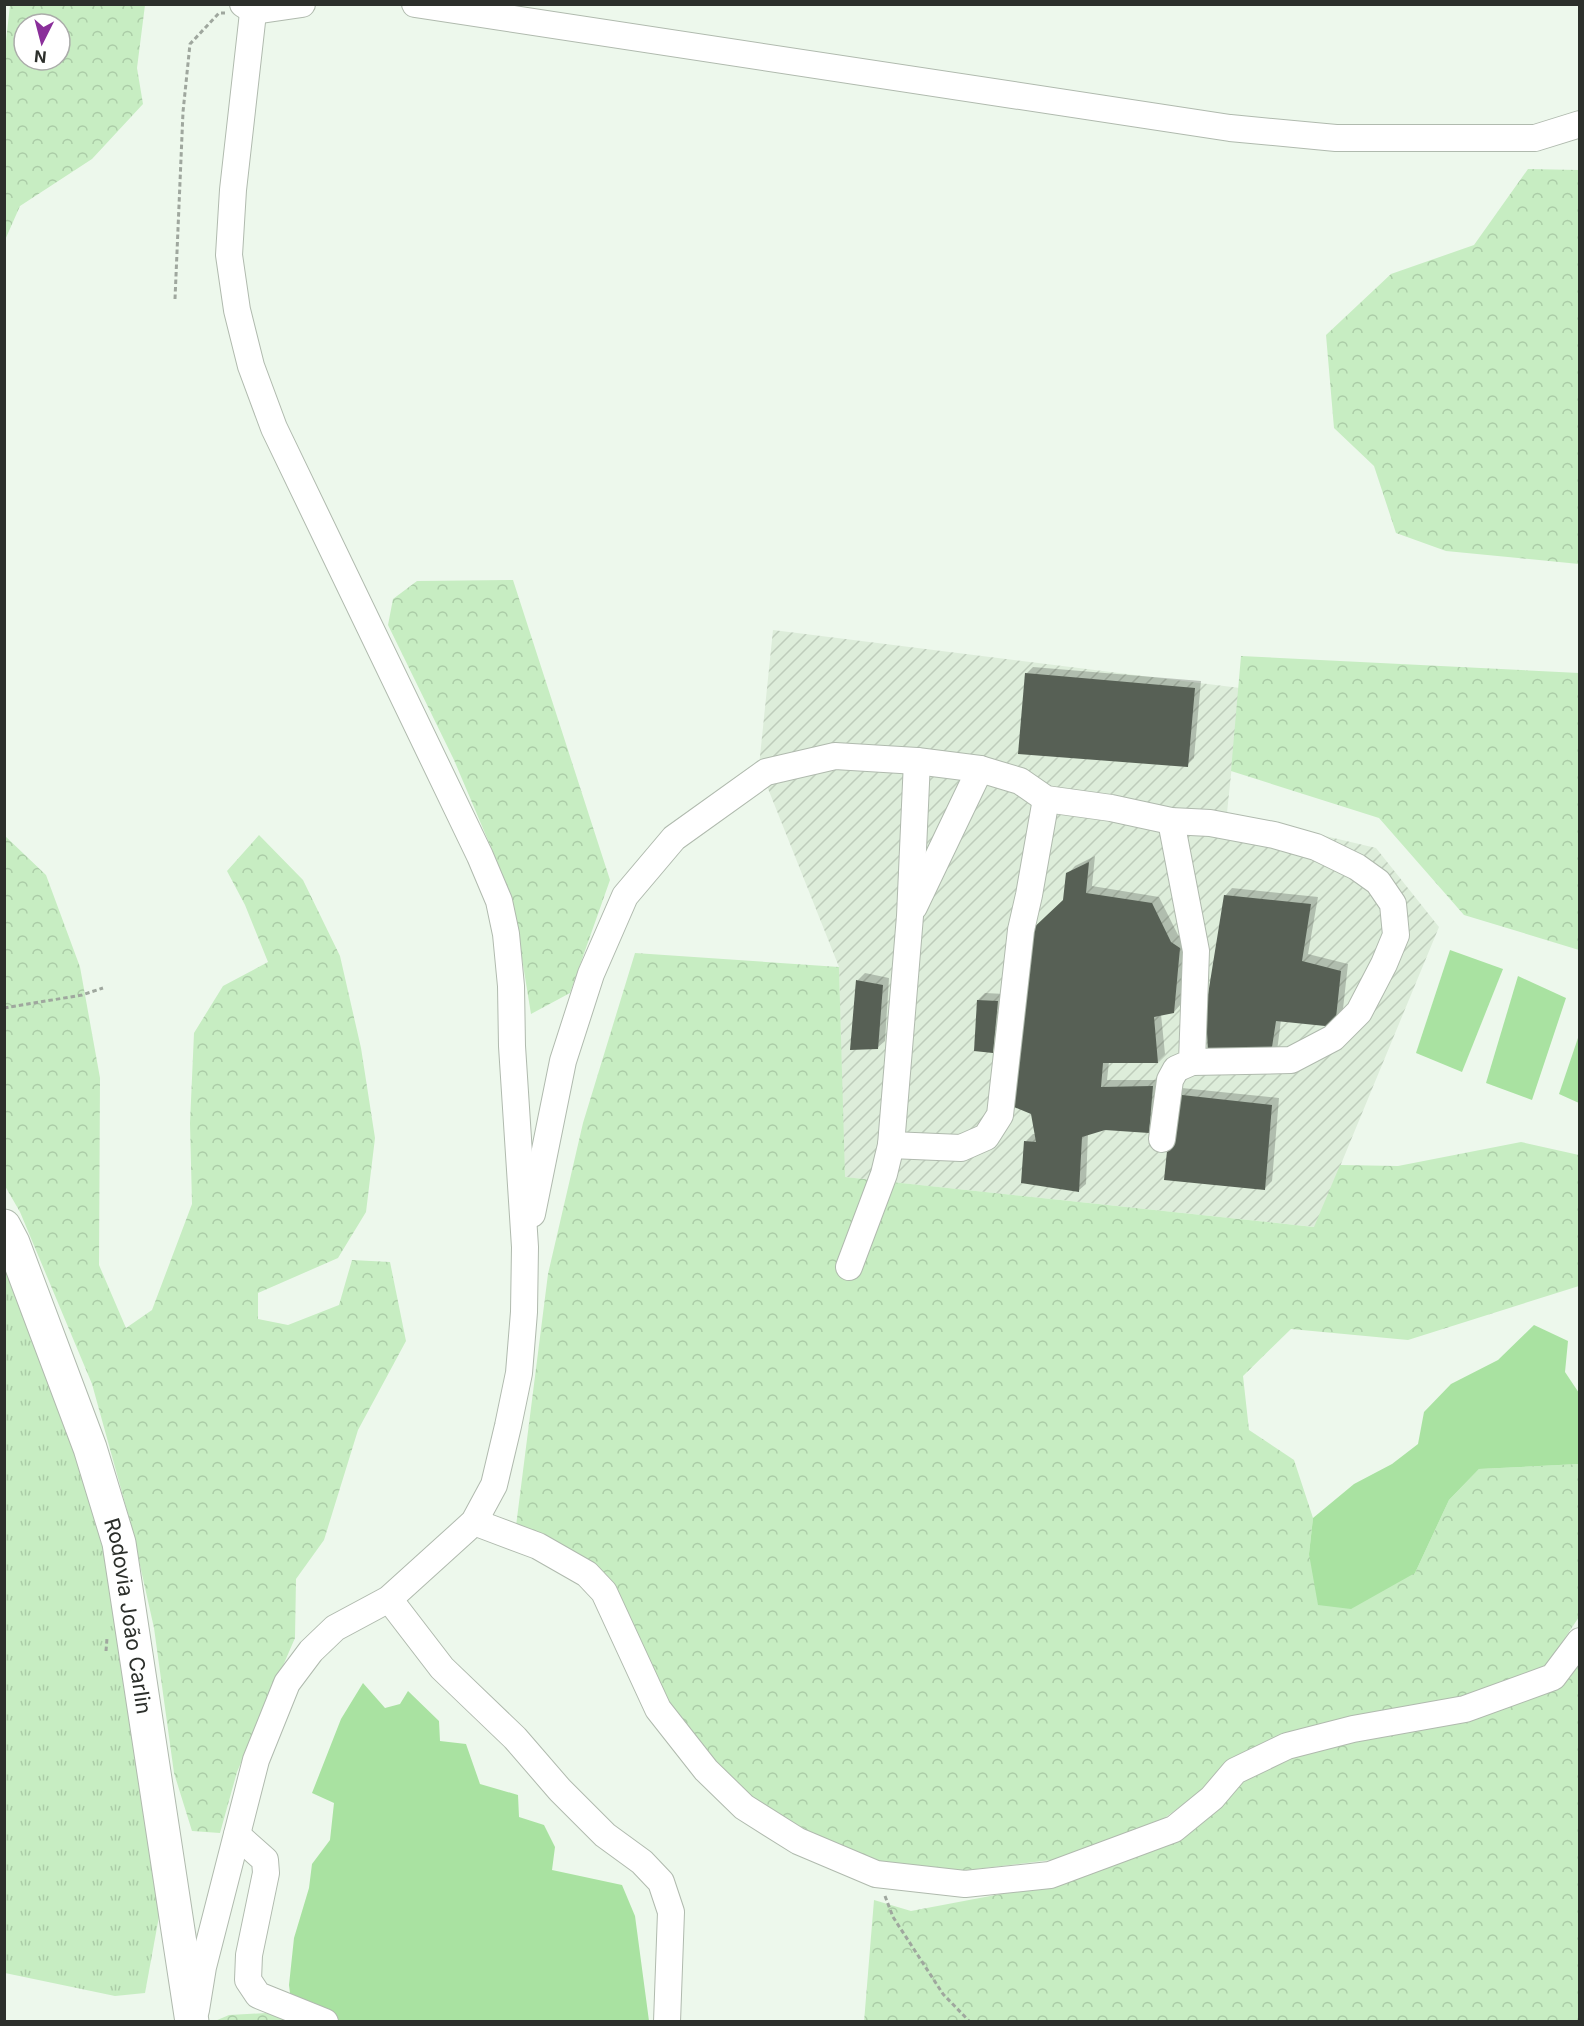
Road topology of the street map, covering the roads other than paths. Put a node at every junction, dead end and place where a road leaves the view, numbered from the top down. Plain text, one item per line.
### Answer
1 (302, 4) edge
2 (415, 4) edge
3 (250, 7) edge
4 (1580, 124) edge
5 (917, 761) junction
6 (980, 770) junction
7 (1046, 799) junction
8 (1171, 820) junction
9 (910, 916) junction
10 (1192, 1062) junction
11 (1162, 1138) dead end
12 (891, 1144) junction
13 (4, 1226) edge
14 (525, 1247) junction
15 (849, 1267) dead end
16 (474, 1522) junction
17 (390, 1599) junction
18 (1580, 1641) edge
19 (237, 1835) junction
20 (193, 2022) edge
21 (325, 2022) edge
22 (667, 2022) edge

1 - 3 street
2 - 4 street
3 - 14 street
5 - 6 street
5 - 9 street
5 - 14 street
6 - 7 street
6 - 9 street
7 - 8 street
7 - 12 street
8 - 10 street
8 - 10 street
9 - 12 street
10 - 11 street
12 - 15 street
13 - 20 main road, Rodovia João Carlin
14 - 16 street
16 - 17 street
16 - 18 street
17 - 19 street
17 - 22 street
19 - 20 street
19 - 21 street

